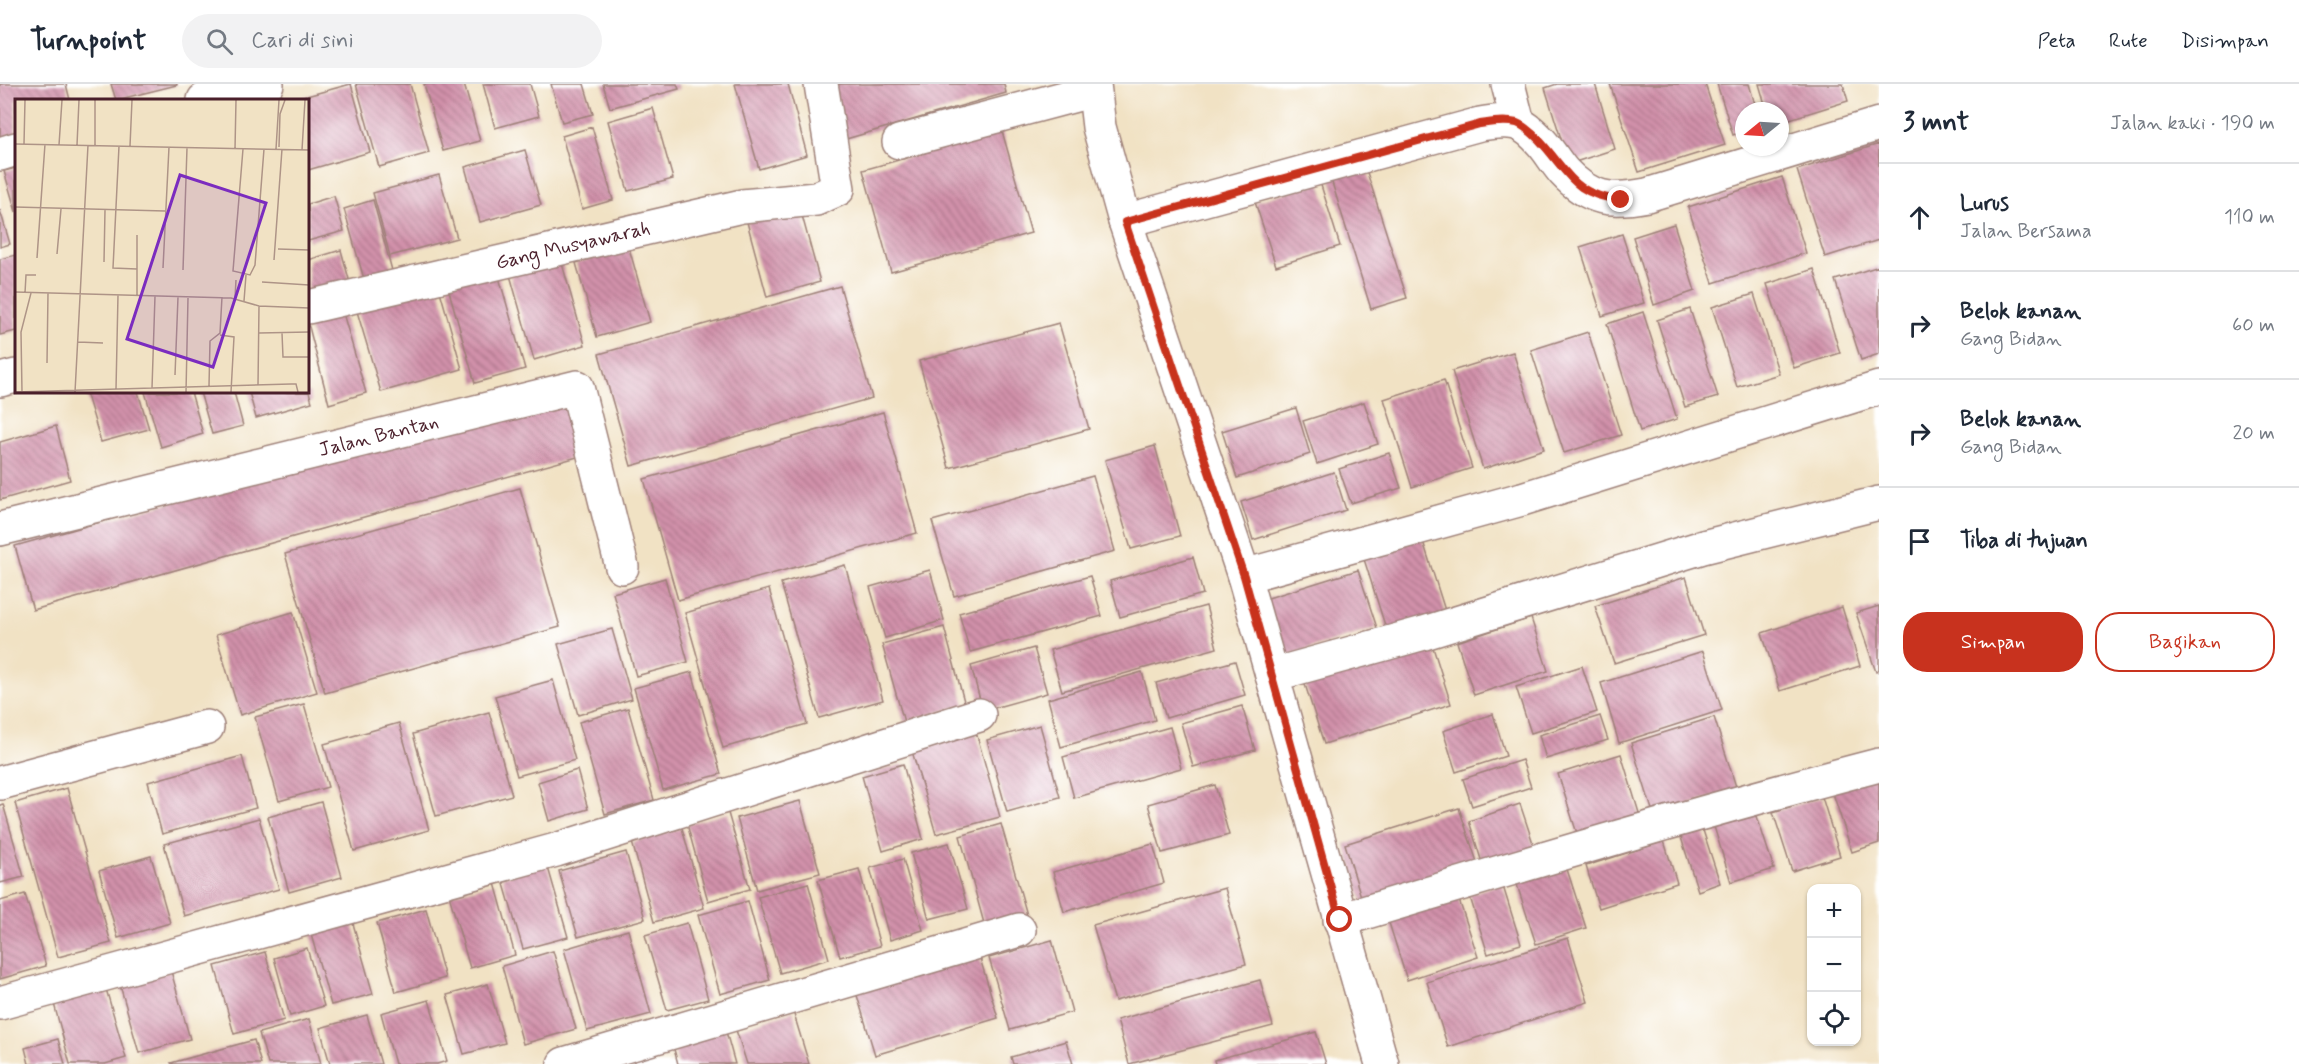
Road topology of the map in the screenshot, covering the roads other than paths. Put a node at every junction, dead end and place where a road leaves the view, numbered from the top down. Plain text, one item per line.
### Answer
1 (267, 84) edge
2 (821, 84) edge
3 (1508, 84) edge
4 (1094, 87) edge
5 (208, 99) edge
6 (1518, 123) junction
7 (1879, 124) edge
8 (899, 142) dead end
9 (15, 149) edge
10 (0, 154) edge
11 (1125, 222) junction
12 (309, 307) edge
13 (15, 376) edge
14 (0, 380) edge
15 (1879, 388) edge
16 (1879, 502) edge
17 (0, 529) edge
18 (622, 567) dead end
19 (1244, 576) junction
20 (1272, 675) junction
21 (979, 715) dead end
22 (207, 727) dead end
23 (1879, 765) edge
24 (0, 783) edge
25 (1340, 920) junction
26 (1019, 930) dead end
27 (0, 1003) edge
28 (564, 1064) edge
29 (1382, 1064) edge

1 - 5 street
2 - 12 street, Gang Musyawarah
3 - 6 street
4 - 8 street
4 - 11 street
6 - 7 street
6 - 11 street
9 - 10 street
11 - 19 street
13 - 14 street
15 - 19 street
16 - 20 street
17 - 18 street, Jalan Bantan
19 - 20 street
20 - 25 street
21 - 27 street
22 - 24 street
23 - 25 street
25 - 29 street
26 - 28 street

